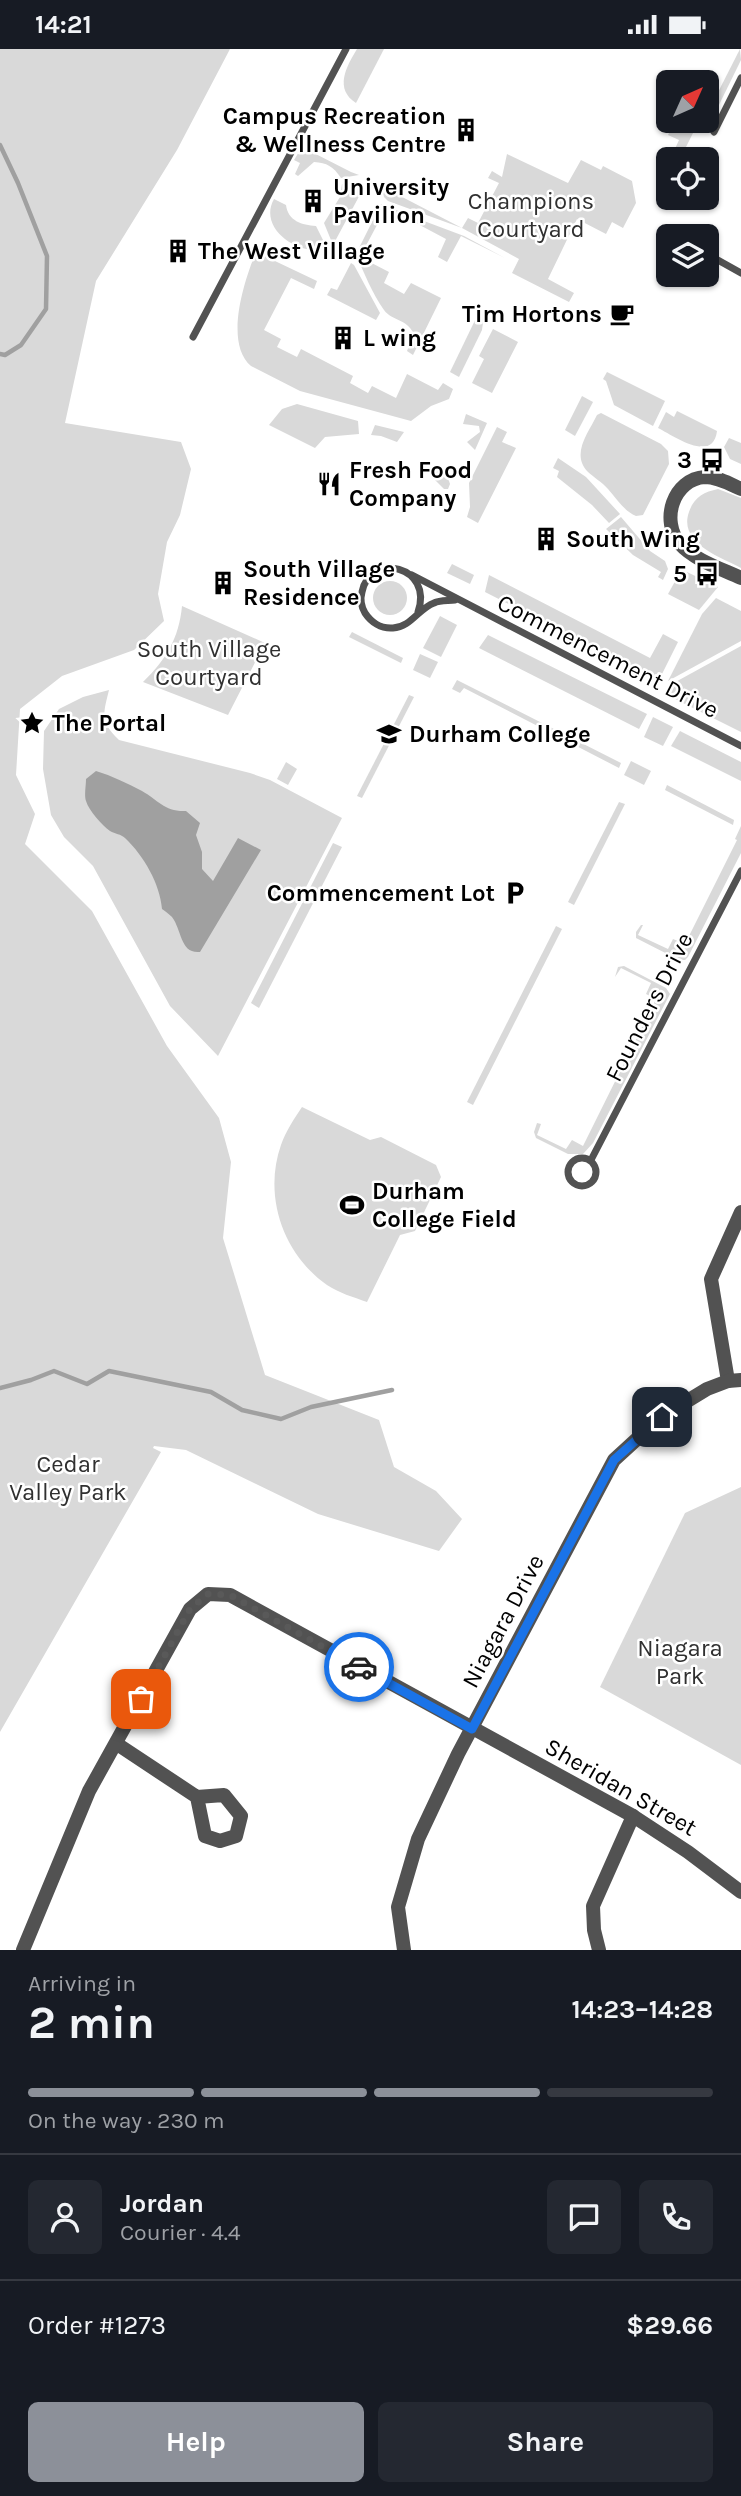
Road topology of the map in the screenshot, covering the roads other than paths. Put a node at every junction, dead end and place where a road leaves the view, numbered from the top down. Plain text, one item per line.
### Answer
1 (346, 49) edge
2 (741, 78) edge
3 (719, 122) edge
4 (719, 260) edge
5 (741, 272) edge
6 (193, 337) dead end
7 (741, 489) edge
8 (412, 575) junction
9 (741, 578) edge
10 (458, 600) junction
11 (418, 612) junction
12 (741, 746) edge
13 (741, 871) edge
14 (591, 1160) dead end
15 (741, 1212) edge
16 (734, 1380) edge
17 (472, 1729) junction
18 (117, 1744) junction
19 (197, 1797) dead end
20 (633, 1816) junction
21 (741, 1892) edge
22 (23, 1950) edge
23 (404, 1950) edge
24 (600, 1950) edge

1 - 6 lane
2 - 3 lane
4 - 5 lane
7 - 9 street
8 - 10 lane, Commencement Drive
8 - 11 lane
8 - 11 lane, Commencement Drive
10 - 11 lane, Commencement Drive
10 - 12 lane, Commencement Drive
13 - 14 lane, Founders Drive
15 - 16 street
16 - 17 street, Niagara Drive
17 - 18 street, Sheridan Street
17 - 20 street, Sheridan Street
17 - 23 street, Niagara Drive
18 - 19 street
18 - 22 street, Sheridan Street
20 - 21 street, Sheridan Street
20 - 24 street

